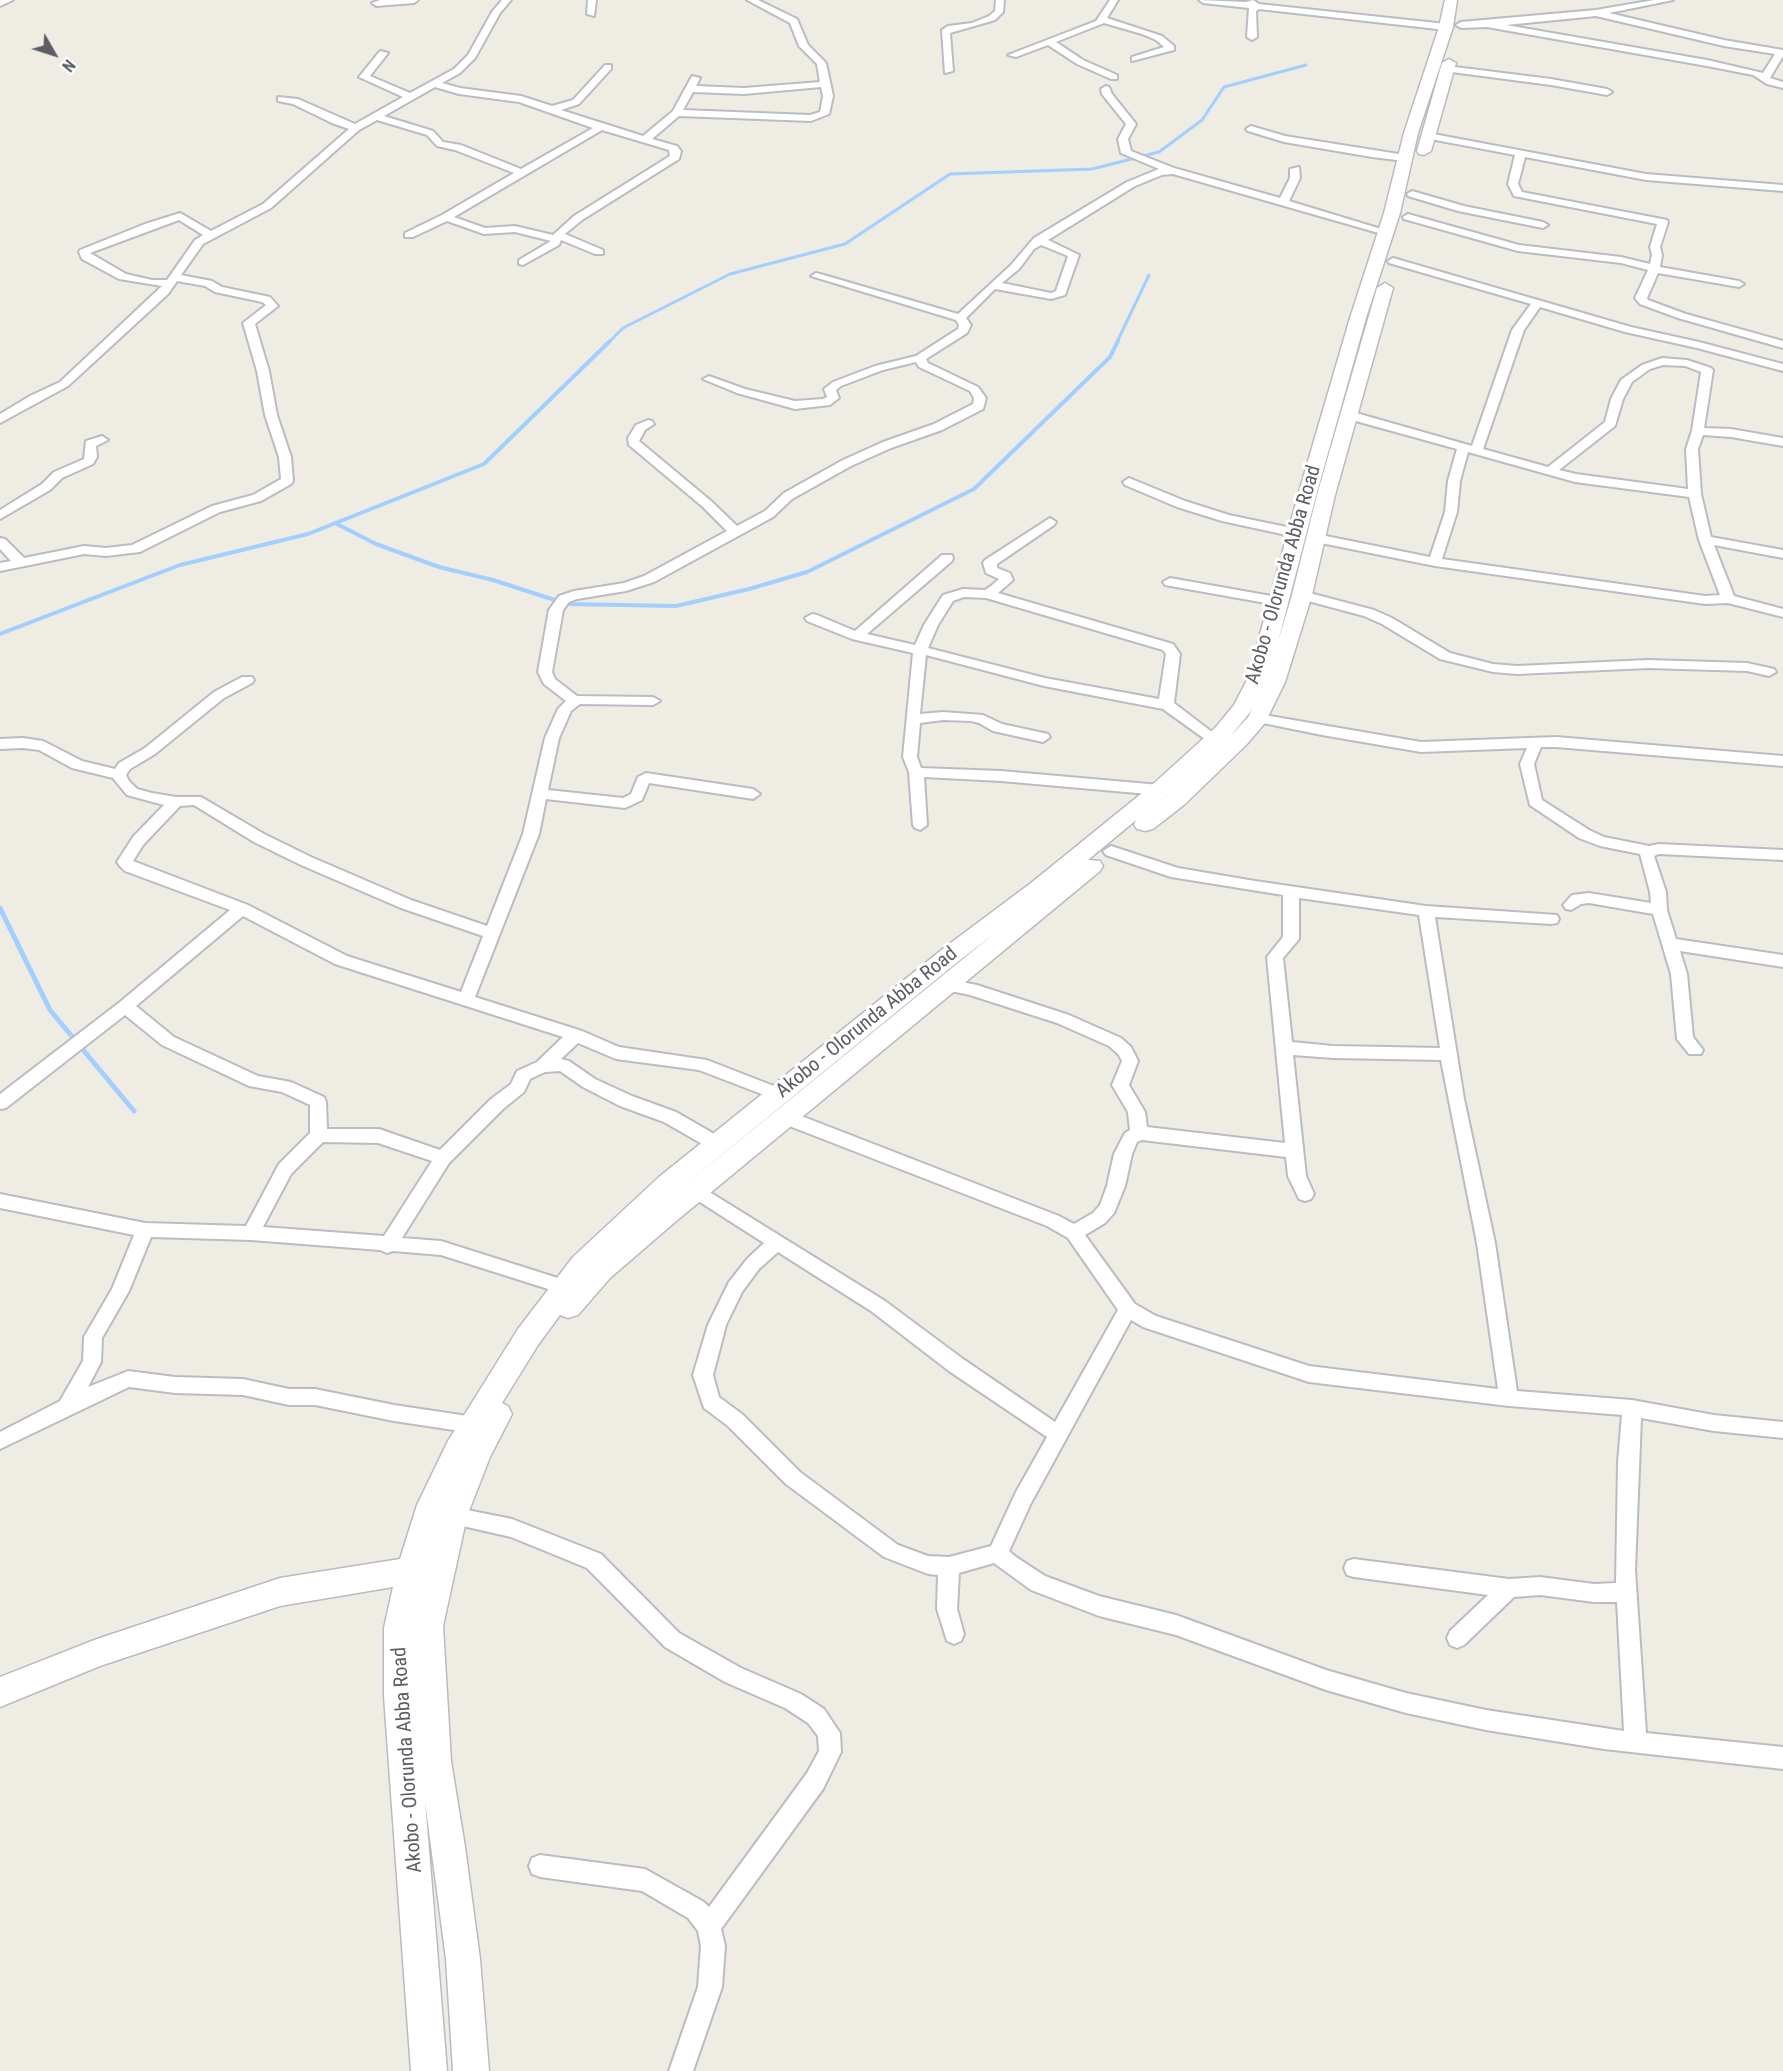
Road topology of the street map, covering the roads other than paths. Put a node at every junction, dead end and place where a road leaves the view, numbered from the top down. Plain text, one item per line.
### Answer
1 (414, 0) edge
2 (507, 0) edge
3 (592, 0) edge
4 (751, 0) edge
5 (1000, 0) edge
6 (1114, 0) edge
7 (1203, 0) edge
8 (1246, 0) edge
9 (1451, 0) edge
10 (1464, 0) edge
11 (1662, 0) edge
12 (376, 3) dead end
13 (1257, 6) junction
14 (1596, 13) junction
15 (591, 14) dead end
16 (1103, 20) junction
17 (1487, 24) junction
18 (1453, 26) junction
19 (1252, 37) dead end
20 (1050, 42) junction
21 (383, 53) dead end
22 (1013, 55) dead end
23 (1135, 59) dead end
24 (608, 67) dead end
25 (1447, 69) junction
26 (948, 70) dead end
27 (1114, 77) dead end
28 (695, 78) dead end
29 (1765, 78) junction
30 (435, 84) junction
31 (827, 84) junction
32 (1783, 85) edge
33 (690, 89) junction
34 (1106, 89) dead end
35 (1607, 92) dead end
36 (411, 97) junction
37 (281, 99) dead end
38 (1428, 106) junction
39 (549, 110) junction
40 (677, 113) junction
41 (376, 117) junction
42 (601, 127) junction
43 (356, 128) junction
44 (1251, 129) dead end
45 (1428, 136) junction
46 (645, 140) junction
47 (1521, 153) junction
48 (1405, 158) junction
49 (1295, 169) dead end
50 (1173, 171) junction
51 (522, 173) junction
52 (1783, 189) edge
53 (1283, 202) junction
54 (1410, 206) junction
55 (446, 217) junction
56 (1543, 225) dead end
57 (1386, 232) junction
58 (210, 235) junction
59 (409, 235) dead end
60 (558, 237) junction
61 (1038, 240) junction
62 (599, 252) dead end
63 (1393, 261) junction
64 (523, 262) dead end
65 (1654, 269) junction
66 (816, 276) dead end
67 (172, 280) junction
68 (1739, 284) dead end
69 (993, 285) junction
70 (1538, 302) junction
71 (960, 318) junction
72 (1700, 345) junction
73 (1783, 345) edge
74 (920, 358) junction
75 (1687, 363) junction
76 (1783, 368) edge
77 (710, 379) dead end
78 (1349, 415) junction
79 (0, 419) edge
80 (648, 424) dead end
81 (1698, 431) junction
82 (102, 440) dead end
83 (1783, 442) edge
84 (1463, 448) junction
85 (1476, 452) junction
86 (1550, 471) junction
87 (1129, 482) dead end
88 (1695, 494) junction
89 (0, 515) edge
90 (1050, 522) dead end
91 (734, 531) junction
92 (1306, 536) junction
93 (1705, 540) junction
94 (0, 542) edge
95 (1783, 554) edge
96 (947, 558) dead end
97 (21, 562) junction
98 (1435, 562) junction
99 (0, 567) edge
100 (1170, 582) dead end
101 (987, 594) junction
102 (1302, 595) junction
103 (1728, 599) junction
104 (1783, 613) edge
105 (1281, 616) junction
106 (812, 618) dead end
107 (857, 636) junction
108 (920, 650) junction
109 (1769, 672) dead end
110 (247, 680) dead end
111 (575, 701) junction
112 (653, 701) dead end
113 (1167, 705) junction
114 (1258, 718) junction
115 (912, 720) junction
116 (1043, 737) dead end
117 (1214, 739) junction
118 (1536, 742) junction
119 (0, 744) edge
120 (1783, 761) edge
121 (916, 772) junction
122 (119, 775) junction
123 (1160, 790) junction
124 (540, 794) junction
125 (753, 794) dead end
126 (176, 802) junction
127 (920, 825) dead end
128 (1111, 851) junction
129 (1649, 851) junction
130 (1783, 855) edge
131 (1291, 891) junction
132 (1571, 906) dead end
133 (242, 909) junction
134 (1659, 910) junction
135 (1426, 911) junction
136 (1551, 919) dead end
137 (493, 934) junction
138 (1670, 944) junction
139 (1783, 961) edge
140 (947, 985) junction
141 (466, 1000) junction
142 (126, 1006) junction
143 (576, 1035) junction
144 (1286, 1048) junction
145 (1695, 1050) dead end
146 (1449, 1053) junction
147 (543, 1066) junction
148 (778, 1094) junction
149 (0, 1103) edge
150 (785, 1117) junction
151 (1139, 1133) junction
152 (319, 1135) junction
153 (717, 1144) junction
154 (1294, 1151) junction
155 (443, 1158) junction
156 (695, 1190) junction
157 (1305, 1194) dead end
158 (0, 1201) edge
159 (145, 1230) junction
160 (251, 1233) junction
161 (1074, 1233) junction
162 (777, 1241) junction
163 (387, 1246) junction
164 (564, 1287) junction
165 (1128, 1309) junction
166 (1509, 1398) junction
167 (67, 1407) junction
168 (1632, 1408) junction
169 (474, 1425) junction
170 (1783, 1430) edge
171 (1058, 1434) junction
172 (0, 1441) edge
173 (452, 1516) junction
174 (998, 1553) junction
175 (949, 1566) junction
176 (1354, 1568) dead end
177 (411, 1571) junction
178 (1509, 1588) junction
179 (1627, 1592) junction
180 (954, 1634) dead end
181 (1457, 1638) dead end
182 (0, 1692) edge
183 (1636, 1742) junction
184 (1783, 1758) edge
185 (540, 1866) dead end
186 (709, 1926) junction
187 (463, 1959) junction
188 (423, 1960) junction
189 (476, 2070) edge
190 (429, 2071) edge
191 (681, 2071) edge

1 - 12 street
2 - 30 street
3 - 15 street
4 - 31 street
5 - 26 street
6 - 16 street
7 - 13 street
8 - 13 street
9 - 18 main road, Akobo - Olorunda Abba Road
10 - 18 main road, Akobo - Olorunda Abba Road
11 - 14 street
13 - 18 street
13 - 19 street
14 - 17 street
14 - 29 street
16 - 20 street
16 - 23 street
17 - 18 street
17 - 29 street
18 - 25 main road, Akobo - Olorunda Abba Road
18 - 38 main road, Akobo - Olorunda Abba Road
20 - 22 street
20 - 27 street
21 - 36 street
24 - 39 street
25 - 35 street
25 - 38 main road, Akobo - Olorunda Abba Road
28 - 33 street
29 - 32 street
30 - 36 street
30 - 39 street
31 - 33 street
31 - 40 street
33 - 40 street
34 - 50 street
36 - 41 street
37 - 43 street
38 - 45 main road, Akobo - Olorunda Abba Road
38 - 48 main road, Akobo - Olorunda Abba Road
39 - 42 street
40 - 46 street
41 - 43 street
41 - 51 street
42 - 46 street
42 - 51 street
43 - 58 street
44 - 48 street
45 - 47 street
45 - 54 main road, Akobo - Olorunda Abba Road
46 - 60 street
47 - 52 street
47 - 65 street
48 - 57 main road, Akobo - Olorunda Abba Road
49 - 53 street
50 - 53 street
50 - 61 street
51 - 55 street
53 - 57 street
54 - 56 street
54 - 63 main road, Akobo - Olorunda Abba Road
54 - 65 street
55 - 59 street
55 - 60 street
57 - 92 main road, Akobo - Olorunda Abba Road
58 - 67 street
58 - 67 street
60 - 62 street
60 - 64 street
61 - 69 street
61 - 69 street
63 - 70 street
63 - 78 main road, Akobo - Olorunda Abba Road
65 - 68 street
65 - 73 street
66 - 71 street
67 - 79 street
67 - 97 street
69 - 71 street
70 - 72 street
70 - 85 street
71 - 74 street
72 - 75 street
72 - 76 street
74 - 77 street
74 - 91 street
75 - 81 street
75 - 86 street
78 - 84 street
78 - 92 main road, Akobo - Olorunda Abba Road
80 - 91 street
81 - 83 street
81 - 88 street
82 - 89 street
84 - 85 street
84 - 98 street
85 - 86 street
86 - 88 street
87 - 92 street
88 - 93 street
90 - 101 street
91 - 111 street
92 - 98 street
92 - 102 main road, Akobo - Olorunda Abba Road
92 - 105 main road, Akobo - Olorunda Abba Road
93 - 95 street
93 - 103 street
94 - 97 street
96 - 107 street
97 - 99 street
98 - 103 street
100 - 105 street
101 - 108 street
101 - 113 street
102 - 105 main road, Akobo - Olorunda Abba Road
102 - 109 street
103 - 104 street
105 - 114 main road, Akobo - Olorunda Abba Road
105 - 117 main road, Akobo - Olorunda Abba Road
106 - 107 street
107 - 108 street
108 - 113 street
108 - 115 street
110 - 122 street
111 - 112 street
111 - 124 street
113 - 117 street
114 - 118 street
114 - 128 main road, Akobo - Olorunda Abba Road
115 - 116 street
115 - 121 street
117 - 123 main road, Akobo - Olorunda Abba Road
118 - 120 street
118 - 129 street
119 - 122 street
121 - 123 street
121 - 127 street
122 - 126 street
123 - 148 main road, Akobo - Olorunda Abba Road
124 - 125 street
124 - 137 street
126 - 133 street
126 - 137 street
128 - 131 street
128 - 140 main road, Akobo - Olorunda Abba Road
129 - 130 street
129 - 134 street
131 - 135 street
131 - 144 street
132 - 134 street
133 - 141 street
133 - 142 street
134 - 138 street
135 - 136 street
135 - 146 street
137 - 141 street
138 - 139 street
138 - 145 street
140 - 150 main road, Akobo - Olorunda Abba Road
140 - 151 street
141 - 143 street
142 - 149 street
142 - 152 street
143 - 147 street
143 - 148 street
144 - 146 street
144 - 154 street
146 - 166 street
147 - 153 street
147 - 155 street
148 - 153 main road, Akobo - Olorunda Abba Road
150 - 156 main road, Akobo - Olorunda Abba Road
150 - 161 street
151 - 154 street
151 - 161 street
152 - 155 street
152 - 160 street
153 - 164 main road, Akobo - Olorunda Abba Road
154 - 157 street
155 - 163 street
156 - 162 street
156 - 173 main road, Akobo - Olorunda Abba Road
158 - 159 street
159 - 160 street
159 - 167 street
160 - 163 street
161 - 165 street
162 - 171 street
162 - 175 street
163 - 164 street
164 - 169 main road, Akobo - Olorunda Abba Road
165 - 166 street
165 - 171 street
166 - 168 street
167 - 169 street
167 - 172 street
168 - 170 street
168 - 179 street
169 - 177 main road, Akobo - Olorunda Abba Road
171 - 174 street
173 - 186 street
173 - 187 main road, Akobo - Olorunda Abba Road
174 - 175 street
174 - 183 street
175 - 180 street
176 - 178 street
177 - 182 main road
177 - 188 main road, Akobo - Olorunda Abba Road
178 - 179 street
178 - 181 street
179 - 183 street
183 - 184 street
185 - 186 street
186 - 191 street
187 - 188 main road
187 - 189 main road, Akobo - Olorunda Abba Road
188 - 190 main road, Akobo - Olorunda Abba Road

